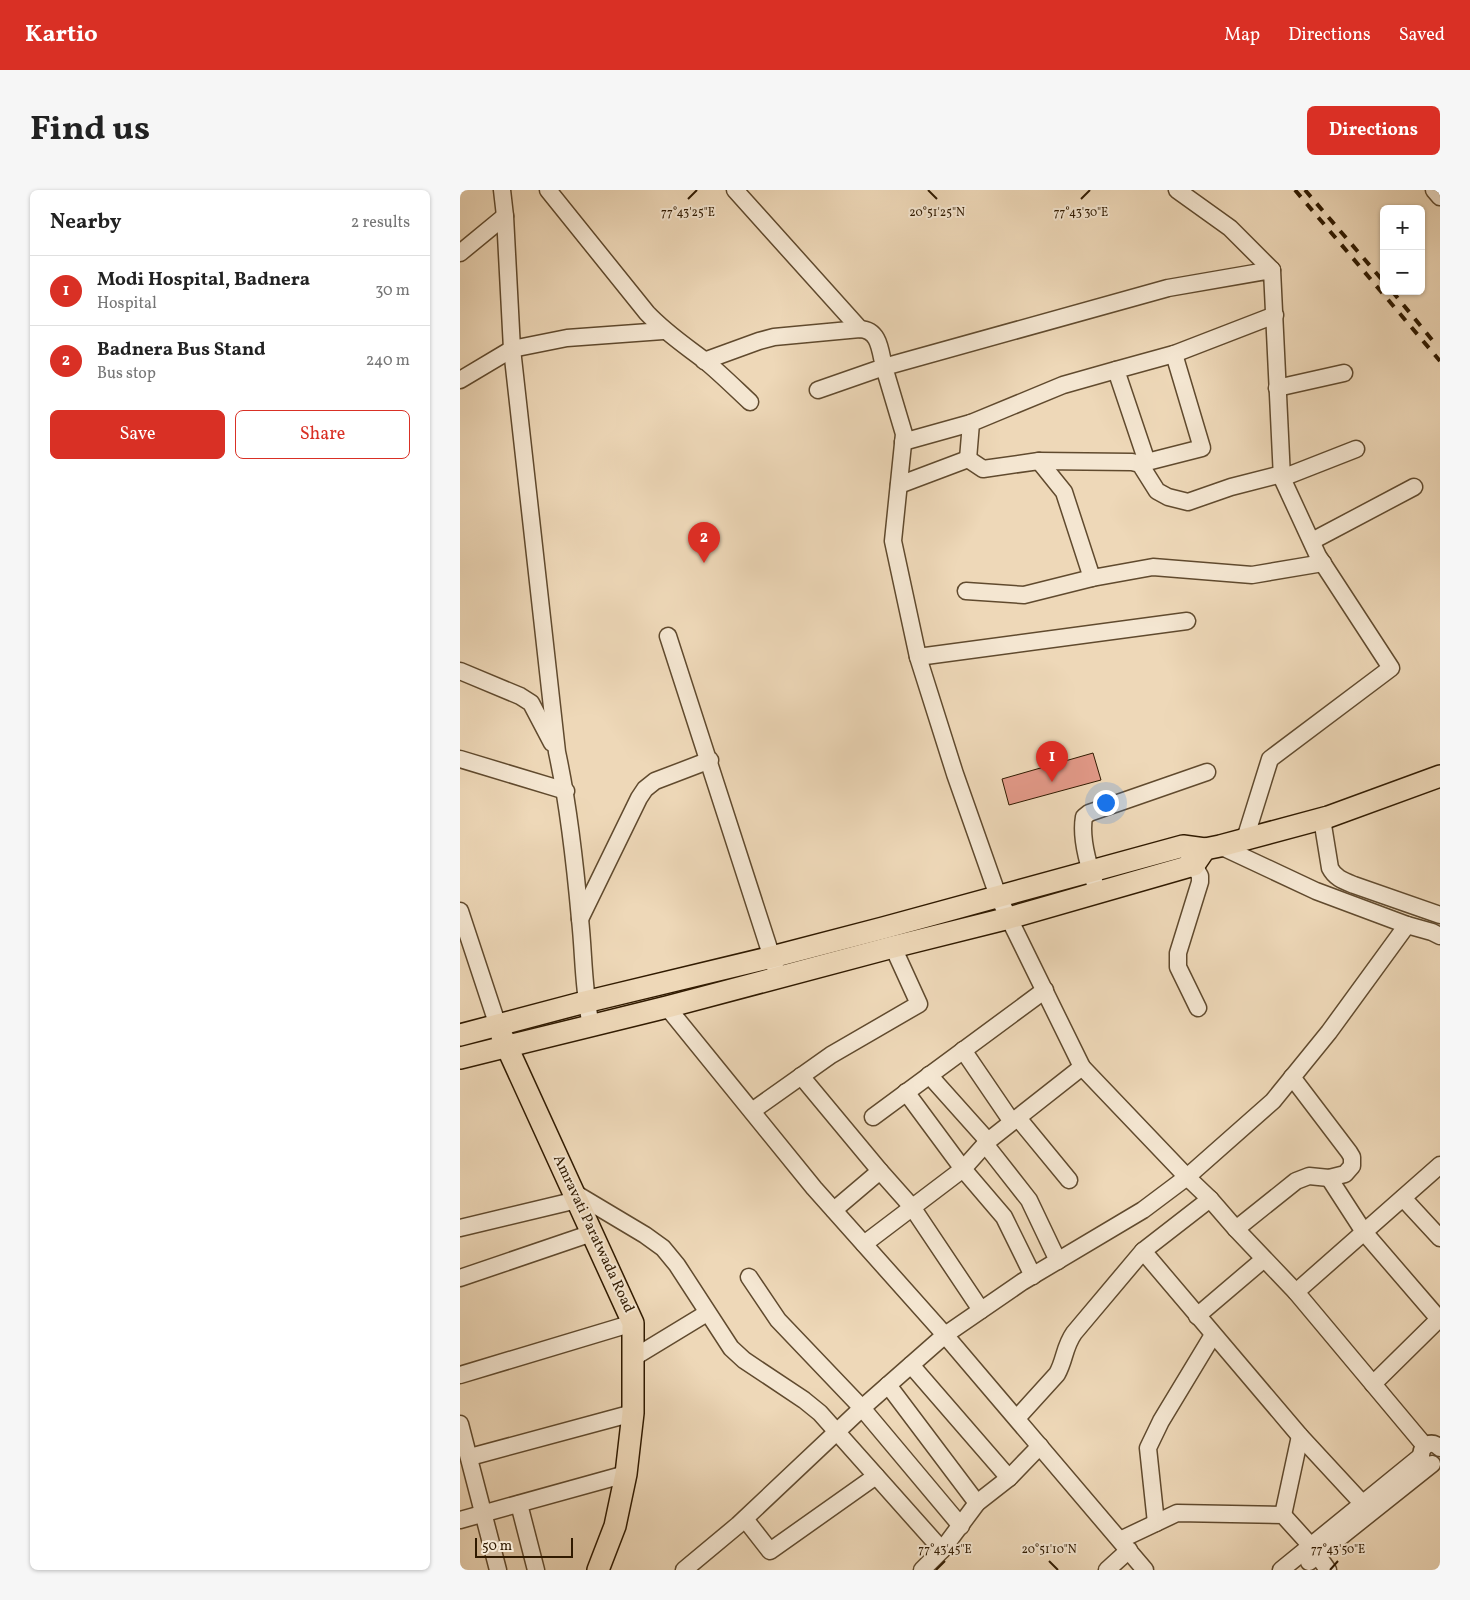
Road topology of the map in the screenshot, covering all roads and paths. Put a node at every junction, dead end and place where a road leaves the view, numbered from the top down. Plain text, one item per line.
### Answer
1 (502, 190) edge
2 (548, 190) edge
3 (734, 190) edge
4 (1177, 190) edge
5 (1434, 190) edge
6 (1440, 197) edge
7 (505, 216) junction
8 (460, 253) edge
9 (1272, 270) junction
10 (1274, 315) junction
11 (860, 329) junction
12 (663, 330) junction
13 (512, 349) junction
14 (1174, 354) junction
15 (704, 361) junction
16 (884, 367) junction
17 (1116, 370) junction
18 (1344, 373) dead end
19 (460, 380) edge
20 (1277, 388) junction
21 (818, 390) dead end
22 (750, 402) dead end
23 (971, 423) junction
24 (903, 442) junction
25 (1356, 449) dead end
26 (968, 459) junction
27 (1039, 460) junction
28 (1144, 463) junction
29 (1282, 476) junction
30 (899, 485) junction
31 (1414, 486) dead end
32 (1312, 541) junction
33 (1323, 563) junction
34 (1092, 578) junction
35 (966, 591) dead end
36 (1188, 621) dead end
37 (668, 636) dead end
38 (918, 657) junction
39 (460, 671) edge
40 (557, 752) junction
41 (460, 759) edge
42 (710, 760) junction
43 (1207, 772) dead end
44 (1440, 776) edge
45 (566, 791) junction
46 (1322, 819) junction
47 (1245, 839) junction
48 (1206, 853) junction
49 (1090, 871) junction
50 (1333, 874) junction
51 (1315, 890) junction
52 (1098, 892) junction
53 (998, 896) junction
54 (460, 911) edge
55 (1440, 915) edge
56 (1009, 918) junction
57 (580, 919) junction
58 (1407, 924) junction
59 (1440, 936) edge
60 (892, 947) junction
61 (772, 957) junction
62 (778, 978) junction
63 (1045, 990) junction
64 (586, 1002) junction
65 (667, 1007) junction
66 (1198, 1008) dead end
67 (591, 1025) junction
68 (498, 1026) junction
69 (460, 1035) edge
70 (506, 1047) junction
71 (963, 1050) junction
72 (460, 1058) edge
73 (1082, 1067) junction
74 (929, 1075) junction
75 (802, 1076) junction
76 (1292, 1077) junction
77 (906, 1092) junction
78 (752, 1111) junction
79 (873, 1117) dead end
80 (1014, 1120) junction
81 (986, 1143) junction
82 (1440, 1165) edge
83 (963, 1169) junction
84 (880, 1171) junction
85 (1187, 1177) junction
86 (1329, 1178) junction
87 (1069, 1180) dead end
88 (575, 1196) junction
89 (1402, 1198) junction
90 (1210, 1199) junction
91 (912, 1207) junction
92 (834, 1210) junction
93 (460, 1228) edge
94 (1236, 1229) junction
95 (1364, 1232) junction
96 (592, 1233) junction
97 (1440, 1238) edge
98 (864, 1244) junction
99 (1143, 1251) junction
100 (1264, 1259) junction
101 (1058, 1261) junction
102 (1033, 1276) junction
103 (749, 1277) dead end
104 (460, 1278) edge
105 (1296, 1292) junction
106 (981, 1310) junction
107 (707, 1313) junction
108 (1197, 1316) junction
109 (1440, 1318) edge
110 (633, 1322) junction
111 (945, 1335) junction
112 (1213, 1335) junction
113 (633, 1358) junction
114 (910, 1365) junction
115 (460, 1375) edge
116 (1373, 1384) junction
117 (888, 1385) junction
118 (862, 1408) junction
119 (633, 1413) junction
120 (1017, 1418) junction
121 (460, 1424) edge
122 (836, 1432) junction
123 (1300, 1436) junction
124 (1040, 1446) junction
125 (1434, 1454) edge
126 (470, 1457) junction
127 (626, 1474) junction
128 (876, 1476) junction
129 (1009, 1478) junction
130 (977, 1503) junction
131 (1362, 1503) junction
132 (519, 1504) junction
133 (484, 1514) junction
134 (1283, 1514) junction
135 (745, 1519) junction
136 (460, 1520) edge
137 (1156, 1523) junction
138 (961, 1526) junction
139 (1124, 1545) junction
140 (942, 1550) junction
141 (1314, 1551) junction
142 (498, 1570) edge
143 (536, 1570) edge
144 (598, 1570) edge
145 (684, 1570) edge
146 (922, 1570) edge
147 (1107, 1570) edge
148 (1145, 1570) edge
149 (1281, 1570) edge
150 (1299, 1570) edge
151 (1328, 1570) edge

1 - 7 street
2 - 12 street
3 - 11 street
4 - 9 street
5 - 6 street
7 - 8 street
7 - 13 street
9 - 10 street
9 - 16 street
10 - 14 street
10 - 20 street
11 - 15 street
11 - 16 street
12 - 13 street
12 - 15 street
13 - 19 street
13 - 40 street
14 - 17 street
14 - 28 street
15 - 22 street
16 - 21 street
16 - 24 street
17 - 23 street
17 - 28 street
18 - 20 street
20 - 29 street
23 - 24 street
23 - 26 street
24 - 30 street
25 - 29 street
26 - 27 street
26 - 30 street
27 - 28 street
27 - 34 street
28 - 29 street
29 - 32 street
30 - 38 street
31 - 32 street
32 - 33 street
33 - 34 street
33 - 47 street
34 - 35 street
36 - 38 street
37 - 42 street
38 - 53 street
39 - 40 street
40 - 45 street
41 - 45 street
42 - 57 street
42 - 61 street
43 - 49 street
44 - 46 main road
45 - 57 street
46 - 47 main road
46 - 50 street
47 - 48 main road
48 - 49 main road
48 - 51 street
48 - 52 main road
48 - 66 street
49 - 52 street
49 - 53 main road
50 - 51 street
50 - 55 street
51 - 58 street
52 - 56 main road
53 - 56 street
53 - 61 main road
54 - 68 street
56 - 60 main road
56 - 63 street
57 - 64 street
58 - 59 street
58 - 76 street
60 - 62 main road
60 - 75 street
61 - 62 street
61 - 64 main road
62 - 65 main road
63 - 71 street
63 - 73 street
64 - 67 street
64 - 68 main road
65 - 67 main road
65 - 78 street
67 - 70 main road
68 - 69 main road
68 - 70 main road, Amravati Paratwada Road
70 - 72 main road
70 - 88 main road, Amravati Paratwada Road
71 - 74 street
71 - 80 street
73 - 80 street
73 - 85 street
74 - 77 street
74 - 81 street
75 - 78 street
75 - 84 street
76 - 85 street
76 - 86 street
77 - 79 street
77 - 83 street
78 - 92 street
80 - 81 street
80 - 87 street
81 - 83 street
81 - 101 street
82 - 89 street
83 - 91 street
83 - 102 street
84 - 91 street
84 - 92 street
85 - 90 street
85 - 101 street
86 - 94 street
86 - 95 street
88 - 93 street
88 - 96 main road, Amravati Paratwada Road
88 - 107 street
89 - 95 street
89 - 97 street
90 - 94 street
90 - 99 street
91 - 98 street
91 - 106 street
92 - 98 street
94 - 100 street
95 - 105 street
95 - 109 street
96 - 104 street
96 - 110 main road, Amravati Paratwada Road
98 - 111 street
99 - 108 street
99 - 120 street
100 - 105 street
100 - 108 street
101 - 102 street
102 - 106 street
103 - 118 street
105 - 116 street
106 - 111 street
107 - 113 street
107 - 122 street
108 - 112 street
109 - 116 street
110 - 113 main road, Amravati Paratwada Road
110 - 115 street
111 - 114 street
111 - 120 street
112 - 123 street
112 - 137 street
113 - 119 main road, Amravati Paratwada Road
114 - 117 street
114 - 129 street
116 - 125 street
117 - 118 street
117 - 130 street
118 - 122 street
118 - 138 street
119 - 126 street
119 - 127 main road, Amravati Paratwada Road
120 - 124 street
121 - 126 street
122 - 128 street
122 - 135 street
123 - 131 street
123 - 134 street
124 - 129 street
124 - 139 street
125 - 131 street
125 - 141 street
126 - 133 street
127 - 132 street
127 - 144 main road, Amravati Paratwada Road
128 - 135 street
128 - 140 street
129 - 130 street
130 - 138 street
131 - 141 street
132 - 133 street
132 - 143 street
133 - 136 street
133 - 142 street
134 - 137 street
134 - 141 street
135 - 145 street
137 - 139 street
138 - 140 street
139 - 147 street
139 - 148 street
140 - 146 street
141 - 149 street
141 - 150 street
141 - 151 street

